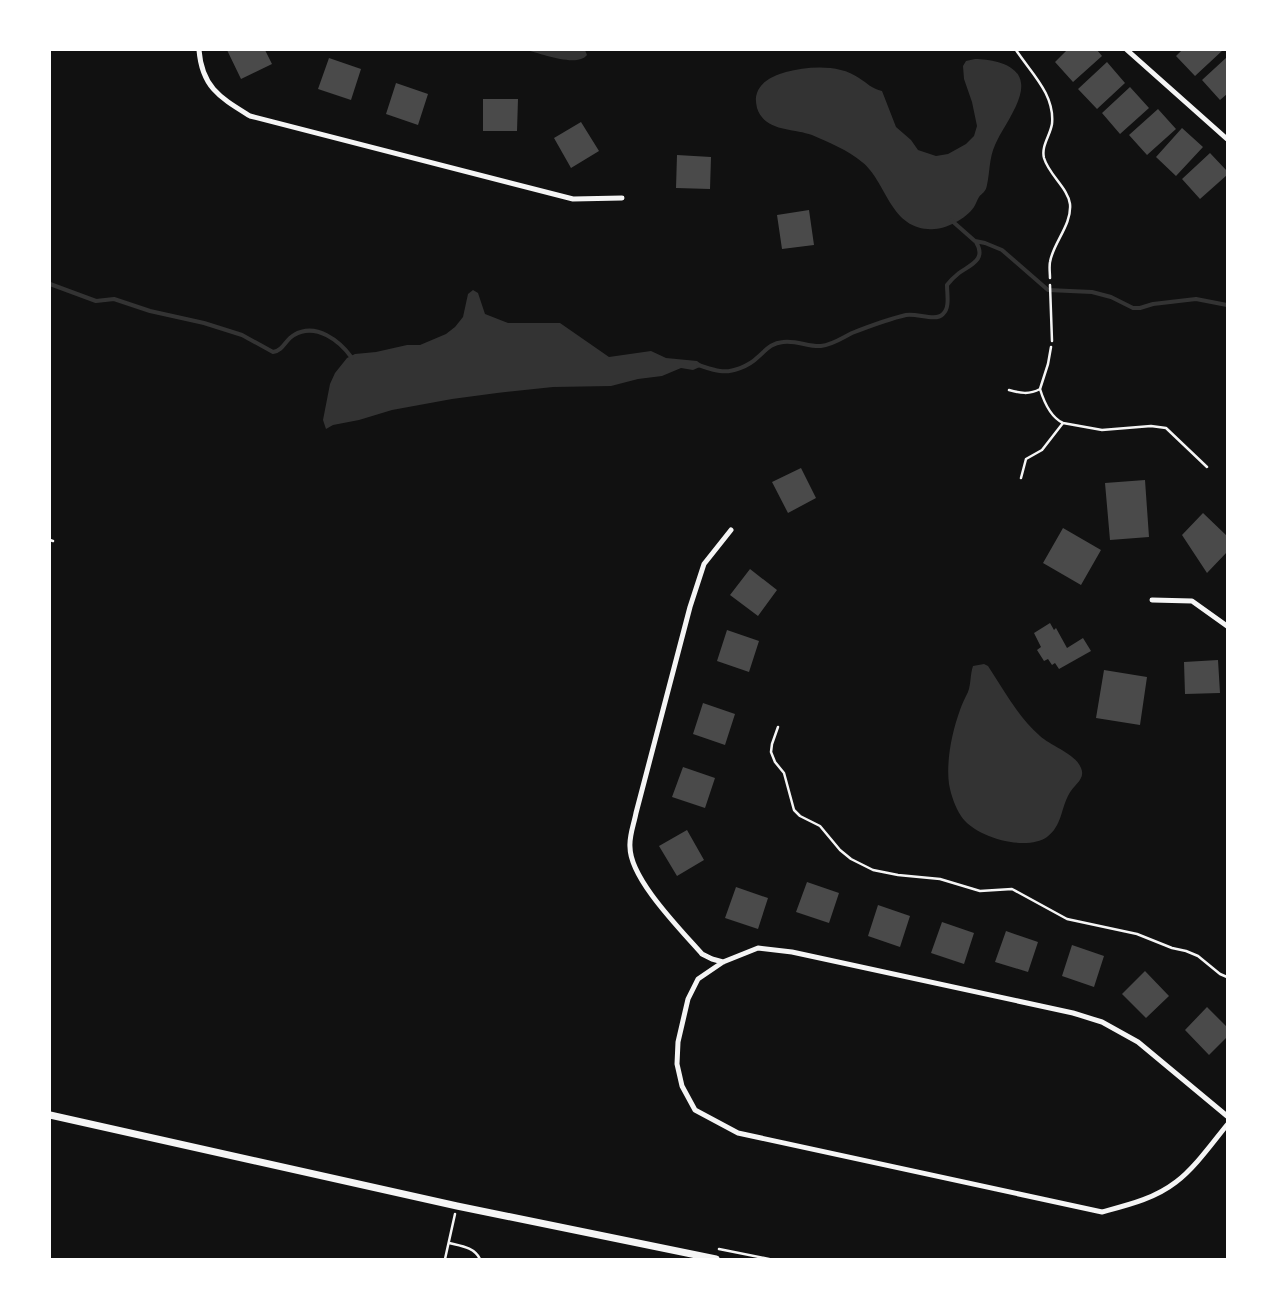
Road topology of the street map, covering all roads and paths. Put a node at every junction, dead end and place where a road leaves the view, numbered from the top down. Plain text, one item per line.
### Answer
1 (199, 50) edge
2 (1016, 50) edge
3 (1127, 50) edge
4 (1227, 139) edge
5 (622, 198) dead end
6 (1050, 284) joint
7 (1052, 341) joint
8 (1040, 389) junction
9 (1009, 390) dead end
10 (1063, 423) junction
11 (1207, 468) dead end
12 (1021, 478) dead end
13 (731, 530) dead end
14 (1152, 600) dead end
15 (1227, 626) edge
16 (778, 727) dead end
17 (723, 962) junction
18 (1227, 978) edge
19 (50, 1115) edge
20 (1227, 1116) edge
21 (1227, 1125) edge
22 (457, 1206) junction
23 (449, 1243) junction
24 (712, 1248) dead end
25 (445, 1259) edge
26 (480, 1259) edge
27 (716, 1259) edge
28 (769, 1259) edge

1 - 5 street
2 - 6 path
3 - 4 street
6 - 7 lane
7 - 8 path
8 - 9 path
8 - 10 path
10 - 11 path
10 - 12 path
13 - 17 street
14 - 15 street
16 - 18 path
17 - 20 street
17 - 21 street
19 - 22 street
22 - 23 path
22 - 27 street
23 - 25 path
23 - 26 path
24 - 28 path

